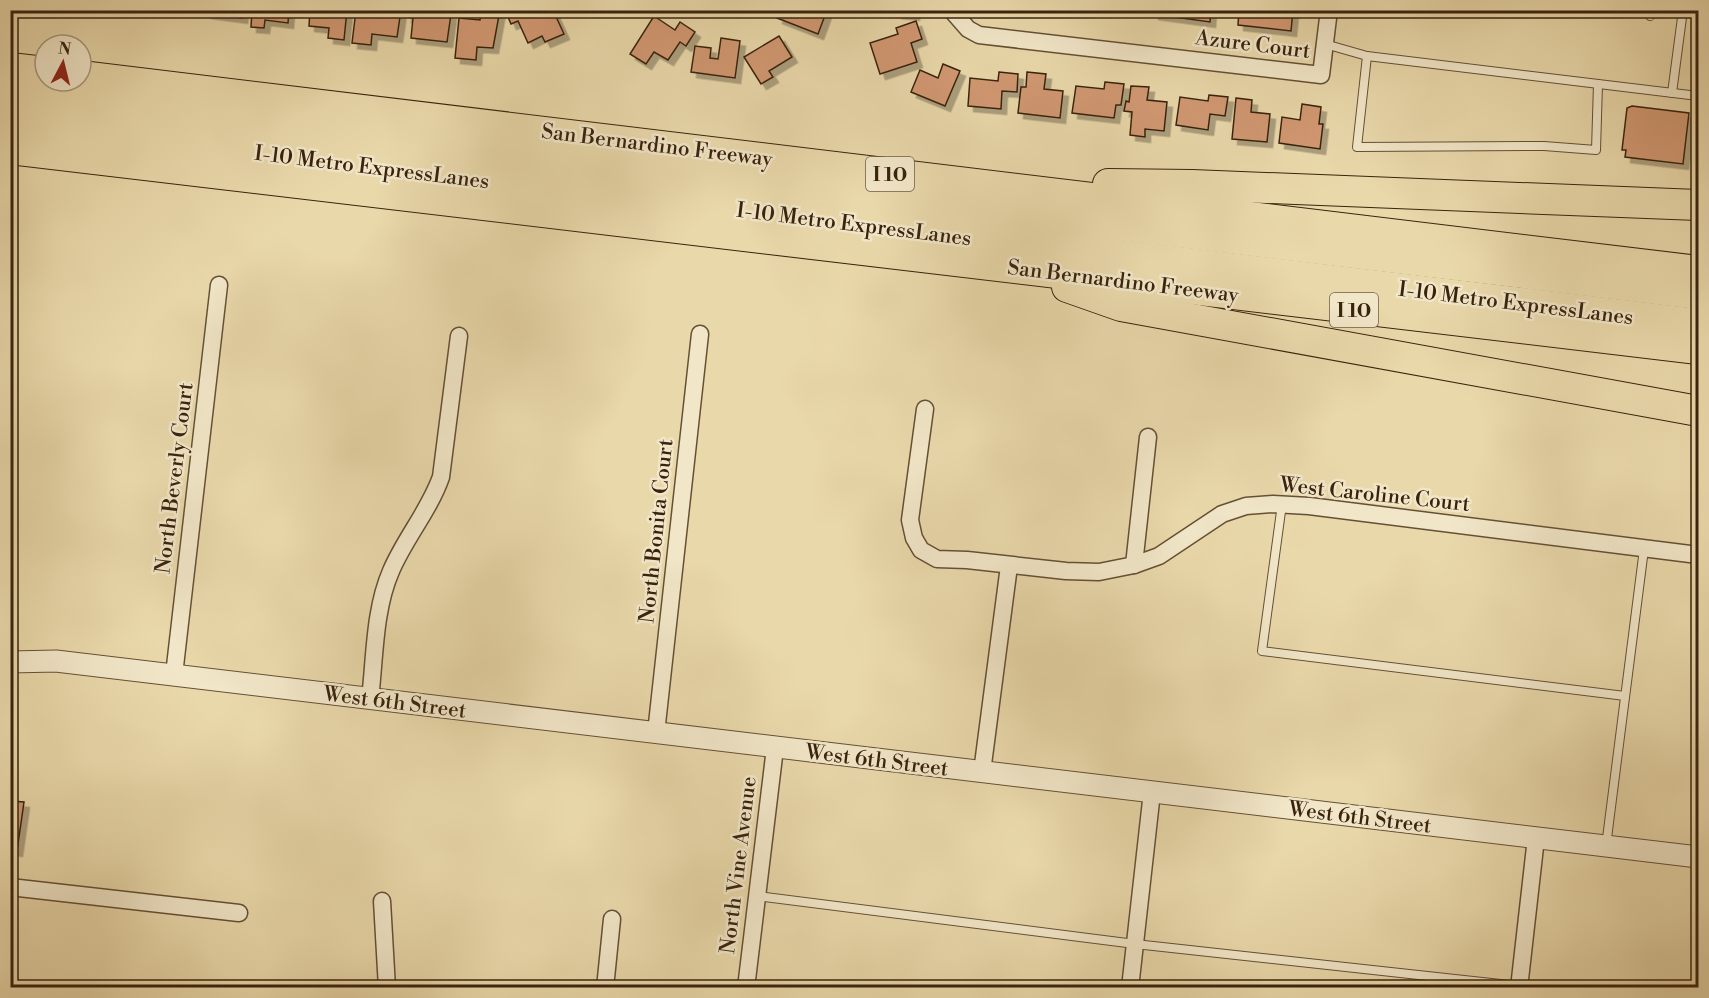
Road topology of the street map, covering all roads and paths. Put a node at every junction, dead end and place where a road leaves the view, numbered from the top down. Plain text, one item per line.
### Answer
1 (954, 10) edge
2 (1329, 10) edge
3 (1683, 10) edge
4 (1324, 44) junction
5 (1366, 56) junction
6 (10, 68) edge
7 (33, 71) edge
8 (93, 77) edge
9 (1598, 84) junction
10 (10, 93) edge
11 (1672, 93) junction
12 (1698, 96) edge
13 (10, 122) edge
14 (10, 149) edge
15 (958, 183) junction
16 (1698, 205) edge
17 (1011, 267) junction
18 (1698, 271) edge
19 (219, 285) dead end
20 (1698, 294) edge
21 (1698, 324) edge
22 (700, 334) dead end
23 (459, 336) dead end
24 (1698, 349) edge
25 (925, 409) dead end
26 (1698, 411) edge
27 (1148, 436) dead end
28 (1282, 504) junction
29 (1644, 549) junction
30 (1698, 555) edge
31 (1134, 565) junction
32 (1009, 566) junction
33 (10, 647) edge
34 (56, 661) junction
35 (10, 662) edge
36 (174, 675) junction
37 (1625, 696) junction
38 (370, 699) junction
39 (656, 733) junction
40 (775, 748) junction
41 (982, 772) junction
42 (1152, 792) junction
43 (1536, 838) junction
44 (1606, 846) junction
45 (1698, 857) edge
46 (10, 887) edge
47 (757, 896) junction
48 (381, 901) dead end
49 (239, 914) dead end
50 (612, 919) dead end
51 (1135, 944) junction
52 (387, 987) edge
53 (605, 987) edge
54 (746, 987) edge
55 (1130, 987) edge
56 (1519, 987) edge
57 (1606, 987) edge
58 (1638, 987) edge

1 - 4 street, Azure Court
2 - 4 street
3 - 11 lane
4 - 5 lane
5 - 9 lane
5 - 9 lane
6 - 7 highway
8 - 15 highway, San Bernardino Freeway / I 10
9 - 11 lane
10 - 20 highway, I-10 Metro ExpressLanes
11 - 12 lane
13 - 21 highway, I-10 Metro ExpressLanes
14 - 17 highway, San Bernardino Freeway / I 10
15 - 16 highway
15 - 18 highway, San Bernardino Freeway / I 10
17 - 24 highway, San Bernardino Freeway / I 10
17 - 26 highway
19 - 36 street, North Beverly Court
22 - 39 street, North Bonita Court
23 - 38 street
25 - 32 street, West Caroline Court
27 - 31 street
28 - 29 street, West Caroline Court
28 - 31 street, West Caroline Court
28 - 37 lane
29 - 30 street, West Caroline Court
29 - 37 lane
31 - 32 street, West Caroline Court
32 - 41 street
33 - 34 street, West 6th Street
34 - 35 street, West 6th Street
34 - 36 street, West 6th Street
36 - 38 street, West 6th Street
37 - 44 lane
38 - 39 street, West 6th Street
39 - 40 street, West 6th Street
40 - 41 street, West 6th Street
40 - 47 street, North Vine Avenue
41 - 42 street, West 6th Street
42 - 43 street, West 6th Street
42 - 51 street
43 - 44 street, West 6th Street
43 - 56 street
44 - 45 street, West 6th Street
46 - 49 street
47 - 51 lane
47 - 54 street, North Vine Avenue
48 - 52 street
50 - 53 street
51 - 55 street
51 - 56 lane
57 - 58 lane

